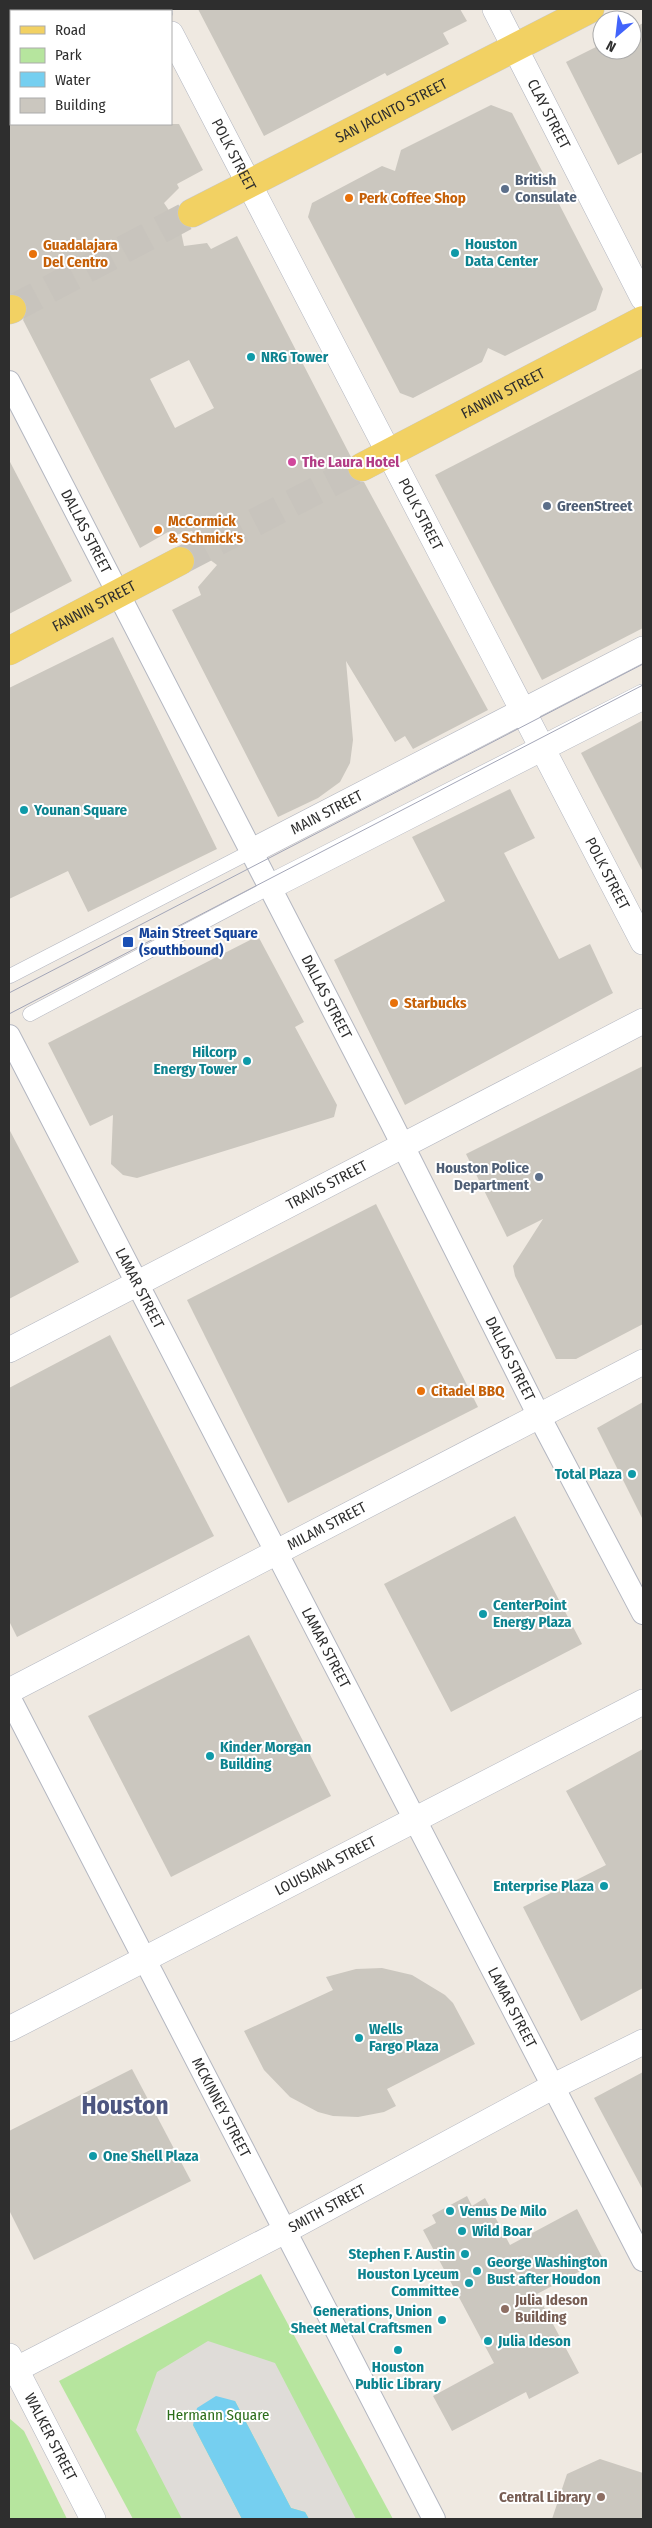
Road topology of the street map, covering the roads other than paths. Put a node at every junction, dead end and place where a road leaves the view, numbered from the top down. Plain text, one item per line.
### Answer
1 (495, 9) edge
2 (590, 9) edge
3 (172, 36) edge
4 (515, 48) junction
5 (250, 183) junction
6 (192, 213) tunnel mouth
7 (643, 298) edge
8 (643, 320) edge
9 (9, 382) edge
10 (389, 453) junction
11 (362, 467) tunnel mouth
12 (180, 561) tunnel mouth
13 (119, 593) junction
14 (643, 649) edge
15 (9, 651) edge
16 (643, 697) edge
17 (523, 710) junction
18 (543, 748) junction
19 (252, 851) junction
20 (270, 887) junction
21 (643, 942) edge
22 (10, 976) edge
23 (30, 1014) dead end
24 (643, 1021) edge
25 (9, 1036) edge
26 (403, 1145) junction
27 (137, 1284) junction
28 (9, 1350) edge
29 (643, 1362) edge
30 (539, 1416) junction
31 (276, 1553) junction
32 (643, 1613) edge
33 (9, 1691) edge
34 (9, 1697) edge
35 (643, 1702) edge
36 (414, 1820) junction
37 (144, 1958) junction
38 (9, 2028) edge
39 (643, 2042) edge
40 (554, 2086) junction
41 (285, 2231) junction
42 (643, 2260) edge
43 (11, 2366) edge
44 (93, 2519) edge
45 (434, 2519) edge

1 - 4 main road, CLAY STREET
2 - 4 main road, SAN JACINTO STREET
3 - 5 main road, POLK STREET
4 - 5 main road, SAN JACINTO STREET
4 - 7 main road, CLAY STREET
5 - 6 main road, SAN JACINTO STREET
5 - 10 main road, POLK STREET
8 - 10 main road, FANNIN STREET
9 - 13 street, DALLAS STREET
10 - 11 main road, FANNIN STREET
10 - 17 main road, POLK STREET
12 - 13 main road, FANNIN STREET
13 - 15 main road, FANNIN STREET
13 - 19 street, DALLAS STREET
14 - 17 main road, MAIN STREET
16 - 18 main road
17 - 18 main road, POLK STREET
17 - 19 main road, MAIN STREET
18 - 20 main road
18 - 21 main road, POLK STREET
19 - 20 street, DALLAS STREET
19 - 22 street, MAIN STREET
20 - 23 street
20 - 26 street, DALLAS STREET
24 - 26 main road, TRAVIS STREET
25 - 27 street, LAMAR STREET
26 - 27 main road, TRAVIS STREET
26 - 30 street, DALLAS STREET
27 - 28 main road, TRAVIS STREET
27 - 31 street, LAMAR STREET
29 - 30 main road, MILAM STREET
30 - 31 main road, MILAM STREET
30 - 32 street, DALLAS STREET
31 - 33 main road, MILAM STREET
31 - 36 street, LAMAR STREET
34 - 37 street, MCKINNEY STREET
35 - 36 main road, LOUISIANA STREET
36 - 37 main road, LOUISIANA STREET
36 - 40 street, LAMAR STREET
37 - 38 main road, LOUISIANA STREET
37 - 41 street, MCKINNEY STREET
39 - 40 main road, SMITH STREET
40 - 41 main road, SMITH STREET
40 - 42 street, LAMAR STREET
41 - 43 main road, SMITH STREET
41 - 45 street, MCKINNEY STREET
43 - 44 main road, WALKER STREET

